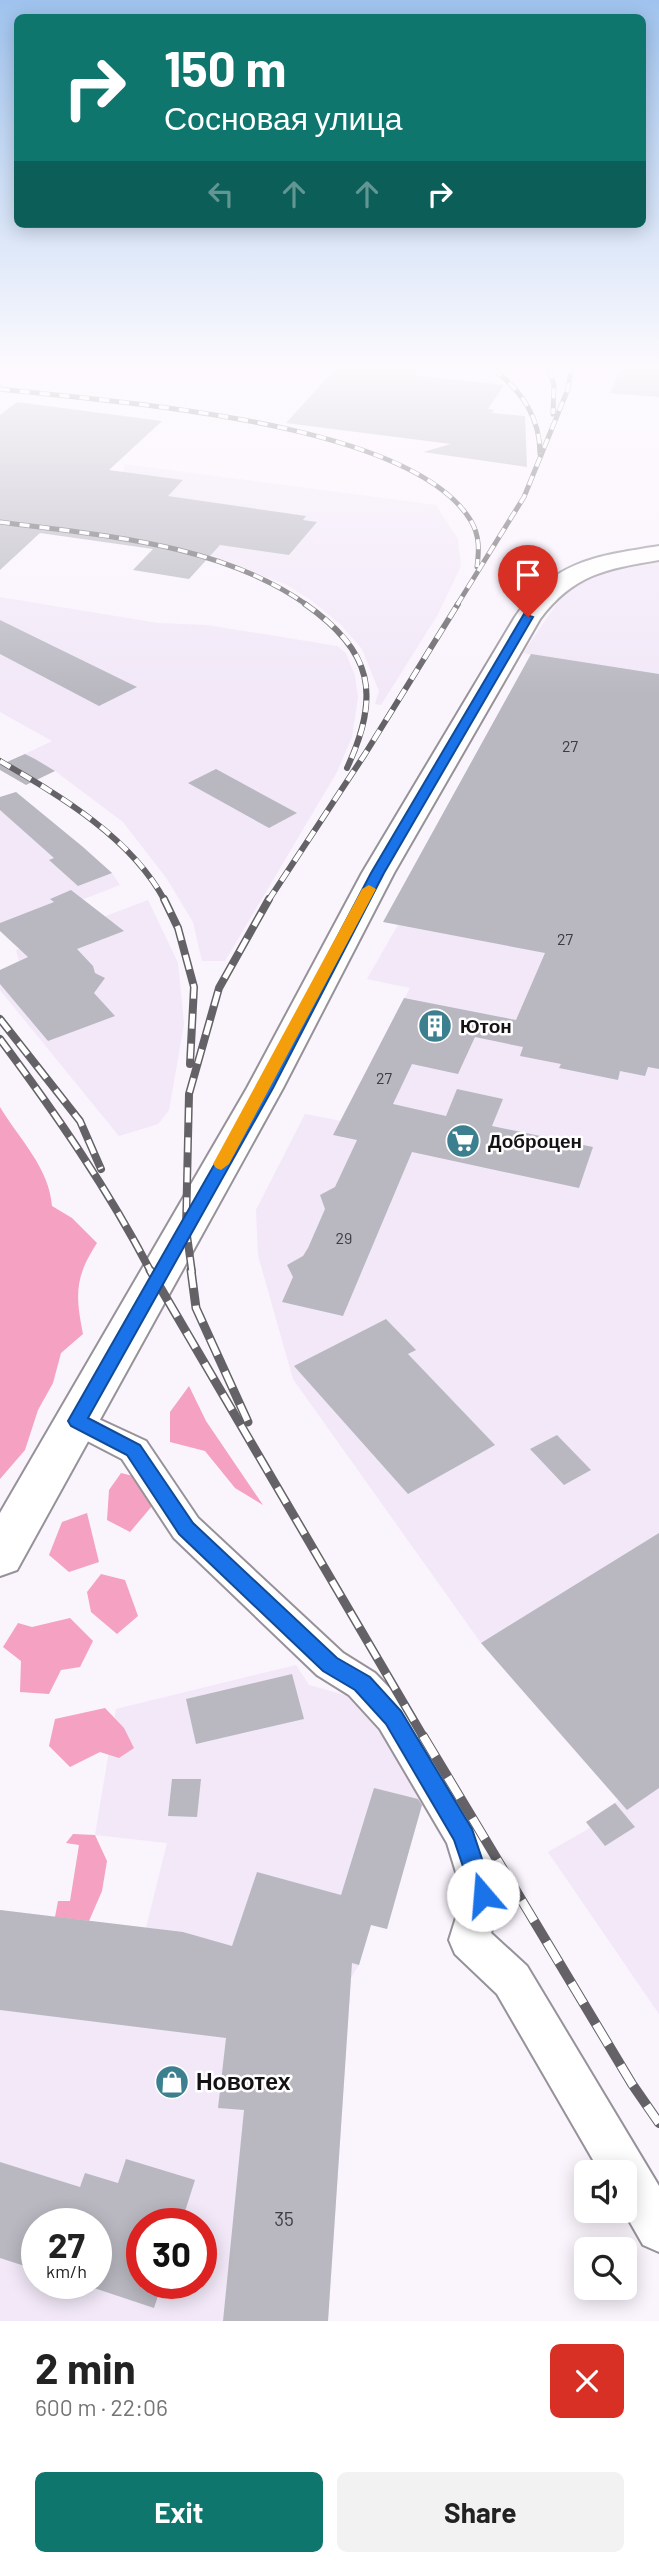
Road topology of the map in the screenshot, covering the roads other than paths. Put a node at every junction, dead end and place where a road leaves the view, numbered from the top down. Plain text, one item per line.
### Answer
1 (659, 553) edge
2 (77, 1421) junction
3 (0, 1556) edge
4 (659, 2229) edge

1 - 2 main road
2 - 3 main road
2 - 4 street

